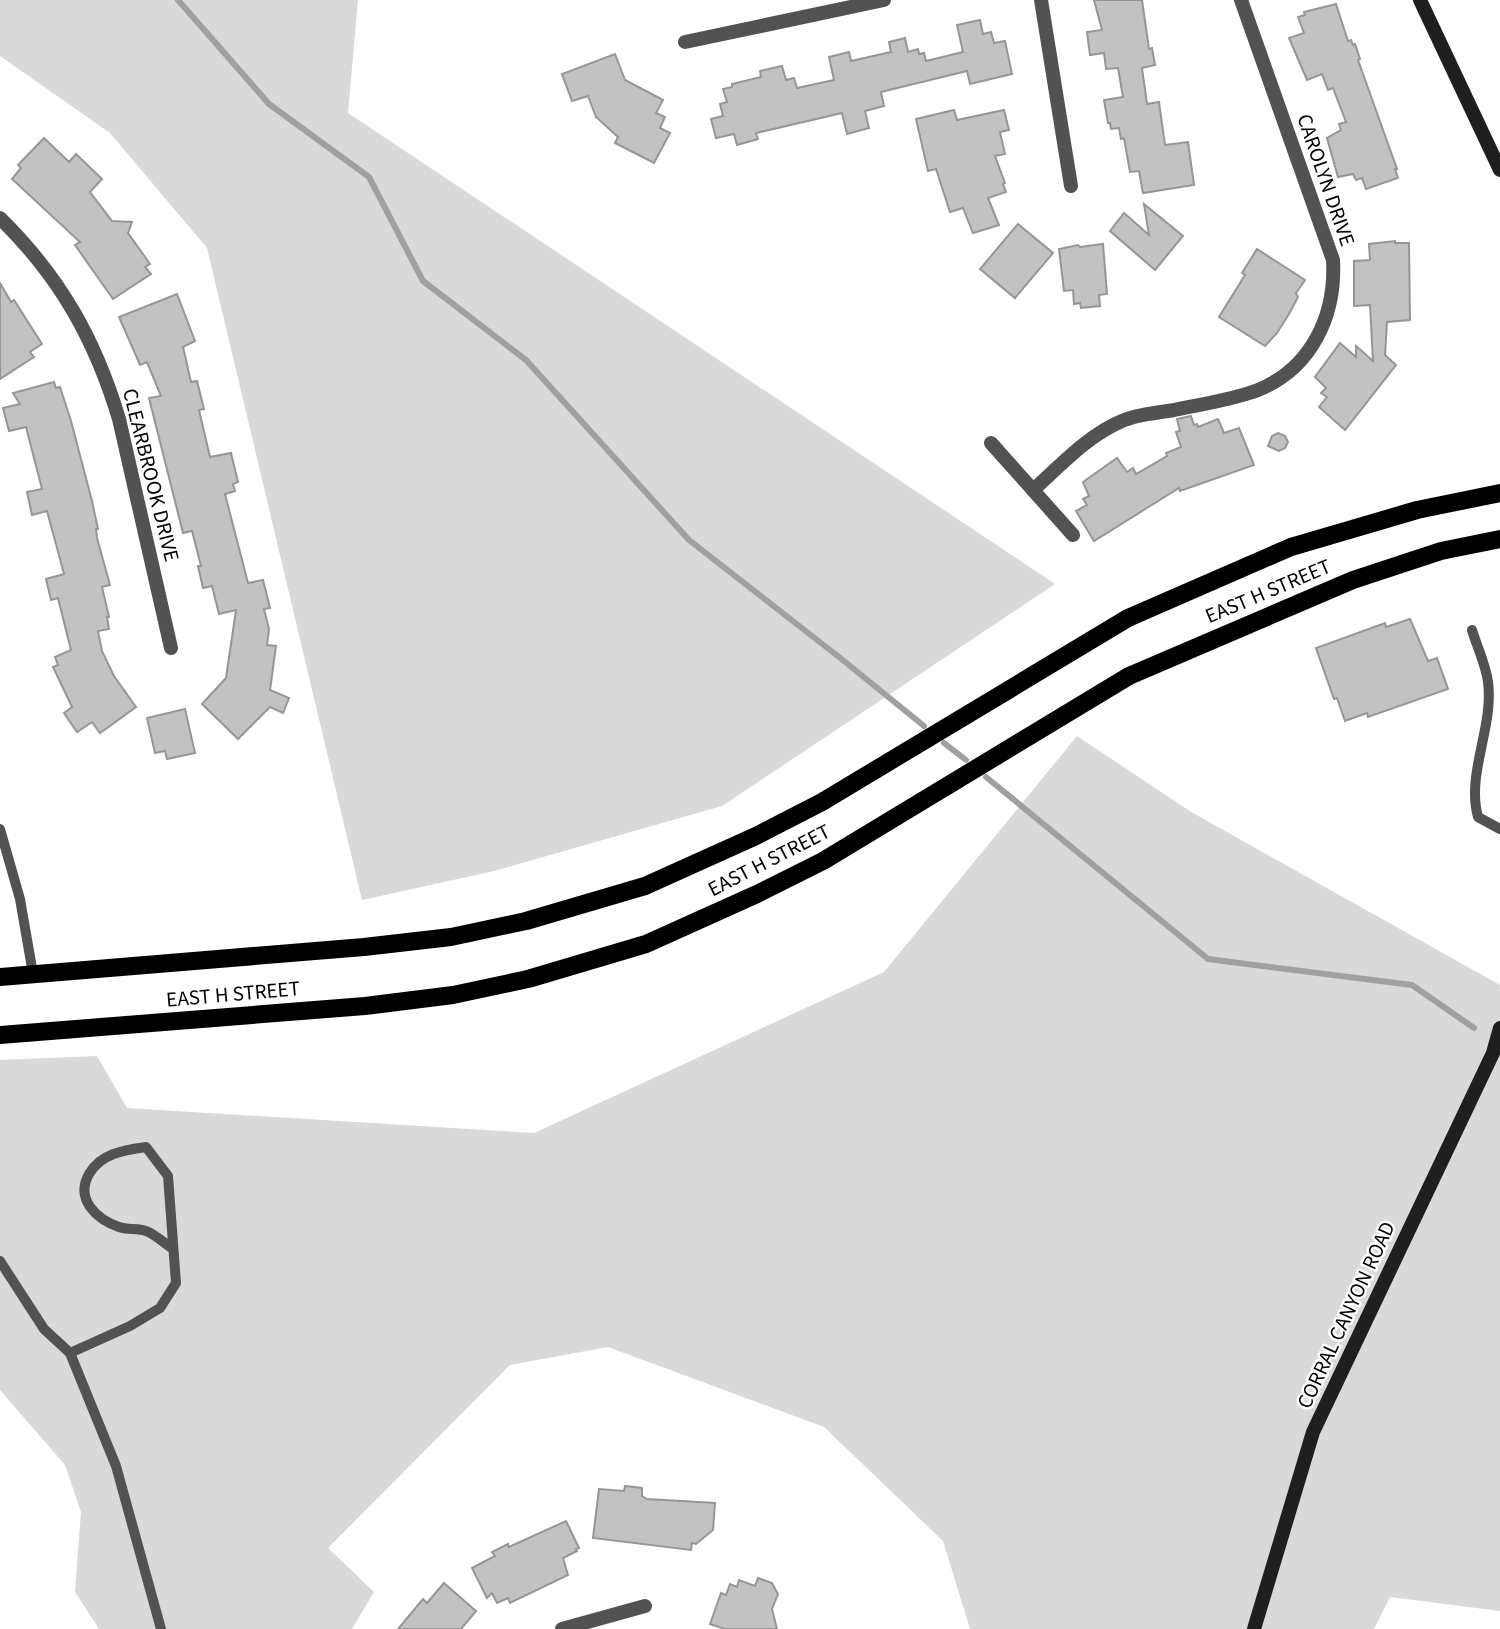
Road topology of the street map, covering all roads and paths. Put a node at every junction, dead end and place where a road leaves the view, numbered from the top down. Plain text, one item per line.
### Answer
1 (884, 0) edge
2 (1041, 0) edge
3 (1241, 0) edge
4 (1420, 0) edge
5 (685, 42) dead end
6 (1500, 170) edge
7 (1071, 186) dead end
8 (0, 218) edge
9 (991, 443) dead end
10 (1032, 490) junction
11 (1500, 493) edge
12 (1073, 535) dead end
13 (1500, 539) edge
14 (1472, 630) dead end
15 (171, 648) dead end
16 (0, 829) edge
17 (1500, 829) edge
18 (33, 974) junction
19 (0, 977) edge
20 (1500, 1028) edge
21 (0, 1035) edge
22 (173, 1249) junction
23 (0, 1261) edge
24 (70, 1353) junction
25 (645, 1606) dead end
26 (160, 1629) edge
27 (562, 1629) edge
28 (1254, 1629) edge

1 - 5 street
2 - 7 street
3 - 10 street, CAROLYN DRIVE
4 - 6 main road
8 - 15 street, CLEARBROOK DRIVE
9 - 10 street
10 - 12 street
11 - 18 main road, EAST H STREET
13 - 21 main road, EAST H STREET
14 - 17 lane
16 - 18 lane
18 - 19 main road, EAST H STREET
20 - 28 main road, CORRAL CANYON ROAD
22 - 22 lane
22 - 24 lane
23 - 24 lane
24 - 26 lane
25 - 27 street

